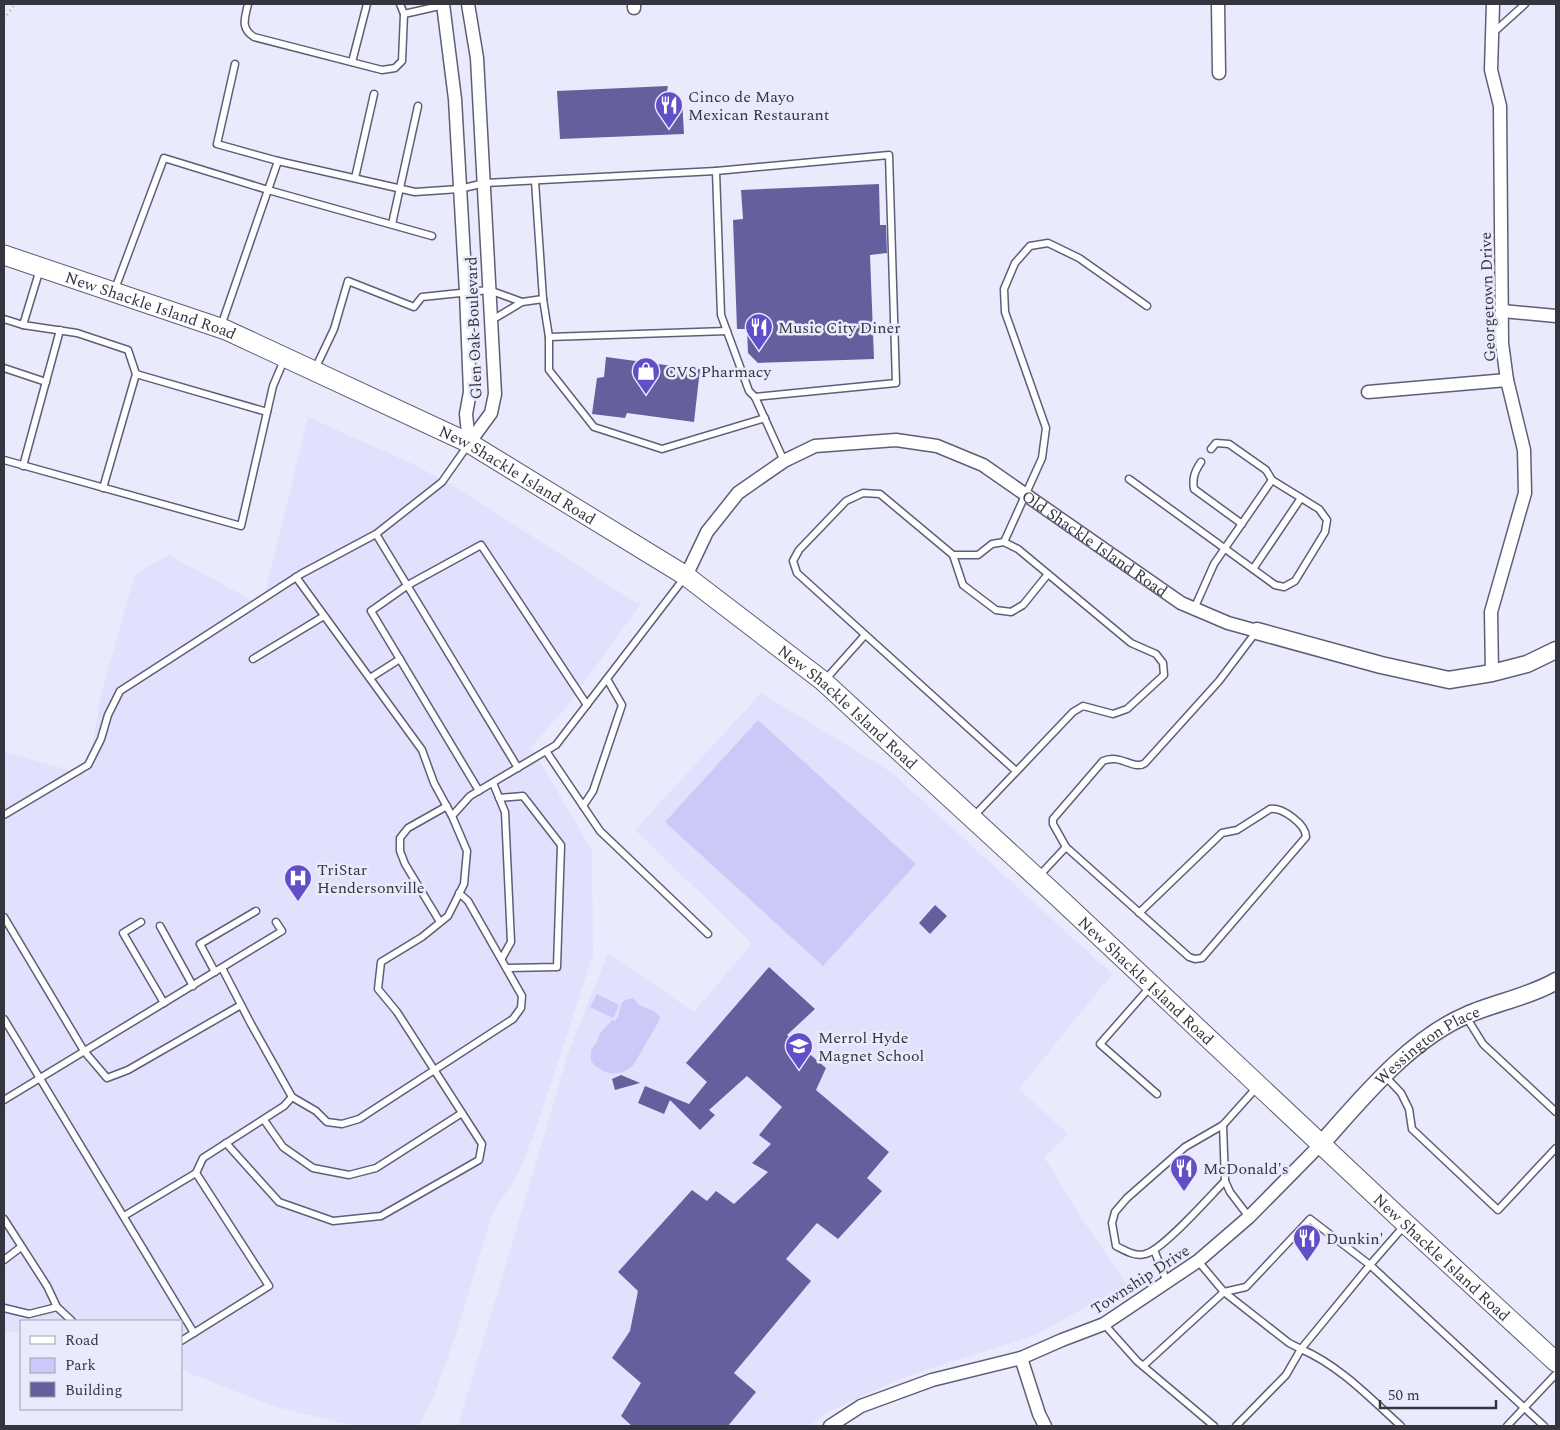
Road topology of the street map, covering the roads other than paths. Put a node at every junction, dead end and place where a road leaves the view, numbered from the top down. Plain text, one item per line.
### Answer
1 (248, 4) edge
2 (367, 4) edge
3 (400, 4) edge
4 (468, 4) edge
5 (1218, 4) edge
6 (1493, 4) edge
7 (1525, 4) edge
8 (444, 5) edge
9 (404, 14) junction
10 (1492, 34) junction
11 (352, 62) junction
12 (235, 64) dead end
13 (1219, 73) dead end
14 (374, 94) dead end
15 (418, 106) dead end
16 (278, 161) junction
17 (716, 171) junction
18 (355, 178) junction
19 (534, 181) junction
20 (485, 184) junction
21 (399, 188) junction
22 (459, 189) junction
23 (268, 190) junction
24 (392, 224) junction
25 (432, 236) dead end
26 (4, 255) edge
27 (40, 268) junction
28 (489, 290) junction
29 (114, 292) junction
30 (466, 292) junction
31 (544, 299) junction
32 (522, 302) junction
33 (1147, 306) dead end
34 (1502, 312) junction
35 (1556, 316) edge
36 (4, 319) edge
37 (490, 321) junction
38 (22, 325) junction
39 (220, 328) junction
40 (60, 330) junction
41 (727, 331) junction
42 (548, 338) junction
43 (284, 357) junction
44 (4, 368) edge
45 (314, 371) junction
46 (136, 374) junction
47 (1507, 380) junction
48 (46, 382) junction
49 (1368, 392) dead end
50 (755, 397) junction
51 (267, 412) junction
52 (765, 418) junction
53 (469, 443) junction
54 (1211, 449) dead end
55 (4, 460) edge
56 (784, 461) junction
57 (1202, 462) dead end
58 (23, 466) junction
59 (1129, 478) dead end
60 (1272, 480) junction
61 (103, 488) junction
62 (1025, 494) junction
63 (1301, 498) junction
64 (1242, 524) junction
65 (376, 534) junction
66 (1004, 542) junction
67 (1224, 549) junction
68 (953, 555) junction
69 (1253, 569) junction
70 (1048, 574) junction
71 (686, 576) junction
72 (296, 578) junction
73 (408, 585) junction
74 (1194, 609) junction
75 (324, 616) junction
76 (1257, 631) junction
77 (865, 635) junction
78 (1556, 650) edge
79 (253, 659) dead end
80 (400, 659) junction
81 (1492, 673) junction
82 (370, 678) junction
83 (606, 679) junction
84 (823, 682) junction
85 (586, 705) junction
86 (546, 751) junction
87 (518, 768) junction
88 (1016, 771) junction
89 (493, 783) junction
90 (479, 791) junction
91 (499, 798) junction
92 (447, 806) junction
93 (583, 806) junction
94 (4, 815) edge
95 (452, 816) junction
96 (972, 818) junction
97 (1066, 848) junction
98 (1037, 878) junction
99 (460, 893) junction
100 (256, 911) dead end
101 (1139, 913) junction
102 (4, 917) edge
103 (141, 922) dead end
104 (276, 922) dead end
105 (440, 922) junction
106 (160, 926) dead end
107 (708, 934) dead end
108 (502, 958) junction
109 (222, 968) junction
110 (507, 968) junction
111 (215, 972) junction
112 (1556, 981) edge
113 (1152, 985) junction
114 (193, 986) junction
115 (164, 1003) junction
116 (241, 1005) junction
117 (1465, 1015) junction
118 (4, 1019) edge
119 (84, 1051) junction
120 (434, 1069) junction
121 (1384, 1076) junction
122 (40, 1078) junction
123 (1259, 1085) junction
124 (1156, 1094) dead end
125 (292, 1096) junction
126 (4, 1100) edge
127 (1556, 1112) edge
128 (462, 1113) junction
129 (264, 1120) junction
130 (1223, 1125) junction
131 (226, 1143) junction
132 (1322, 1143) junction
133 (1556, 1148) edge
134 (196, 1173) junction
135 (1225, 1181) junction
136 (124, 1216) junction
137 (1249, 1218) junction
138 (4, 1219) edge
139 (1406, 1224) junction
140 (21, 1247) junction
141 (1154, 1250) junction
142 (4, 1260) edge
143 (1198, 1261) junction
144 (1370, 1265) junction
145 (1167, 1282) junction
146 (1224, 1292) junction
147 (57, 1307) junction
148 (4, 1308) edge
149 (71, 1320) edge
150 (1104, 1324) junction
151 (194, 1333) junction
152 (182, 1340) edge
153 (1301, 1349) junction
154 (1021, 1358) junction
155 (1556, 1362) edge
156 (1143, 1366) junction
157 (1556, 1374) edge
158 (1524, 1408) junction
159 (830, 1426) edge
160 (1045, 1426) edge
161 (1214, 1426) edge
162 (1236, 1426) edge
163 (1401, 1426) edge
164 (1507, 1426) edge
165 (1544, 1426) edge

1 - 11 lane
2 - 11 lane
3 - 9 lane
4 - 20 street, Glen Oak Boulevard
5 - 13 street
6 - 10 street, Georgetown Drive
7 - 10 lane
8 - 9 lane
8 - 22 street, Glen Oak Boulevard
9 - 11 lane
10 - 34 street, Georgetown Drive
12 - 16 lane
14 - 18 lane
15 - 21 lane
16 - 18 lane
16 - 23 lane
17 - 19 lane
17 - 41 lane
17 - 50 lane
18 - 21 lane
19 - 20 lane
19 - 31 lane
20 - 22 lane
20 - 28 street, Glen Oak Boulevard
21 - 22 lane
21 - 24 lane
22 - 30 street, Glen Oak Boulevard
23 - 24 lane
23 - 29 lane
23 - 39 lane
24 - 25 lane
26 - 27 main road, New Shackle Island Road
27 - 29 main road, New Shackle Island Road
27 - 38 lane
28 - 30 lane
28 - 32 lane
28 - 37 street, Glen Oak Boulevard
29 - 39 main road, New Shackle Island Road
30 - 45 lane
30 - 53 street, Glen Oak Boulevard
31 - 32 lane
31 - 42 lane
32 - 37 lane
33 - 62 lane
34 - 35 street
34 - 47 street, Georgetown Drive
36 - 38 lane
37 - 53 street, Glen Oak Boulevard
38 - 40 lane
39 - 43 main road, New Shackle Island Road
40 - 46 lane
40 - 48 lane
41 - 42 lane
41 - 50 lane
42 - 52 lane
43 - 45 main road, New Shackle Island Road
43 - 51 lane
44 - 48 lane
45 - 53 main road, New Shackle Island Road
46 - 51 lane
46 - 61 lane
47 - 49 street
47 - 81 street, Georgetown Drive
48 - 58 lane
50 - 52 lane
51 - 61 lane
52 - 56 lane
53 - 65 lane
53 - 71 main road, New Shackle Island Road
54 - 60 lane
55 - 58 lane
56 - 62 street, Old Shackle Island Road
56 - 71 street, Old Shackle Island Road
57 - 64 lane
58 - 61 lane
59 - 67 lane
60 - 63 lane
60 - 64 lane
62 - 66 lane
62 - 74 street, Old Shackle Island Road
63 - 69 lane
63 - 69 lane
64 - 67 lane
65 - 72 lane
65 - 73 lane
66 - 68 lane
66 - 70 lane
67 - 69 lane
67 - 74 lane
68 - 70 lane
68 - 77 lane
70 - 88 lane
71 - 83 lane
71 - 84 main road, New Shackle Island Road
72 - 75 lane
72 - 94 lane
73 - 80 lane
73 - 85 lane
73 - 87 lane
74 - 76 street, Old Shackle Island Road
75 - 79 lane
75 - 82 lane
76 - 81 street, Old Shackle Island Road
76 - 97 lane
77 - 84 lane
77 - 88 lane
78 - 81 street, Old Shackle Island Road
80 - 82 lane
80 - 90 lane
82 - 92 lane
83 - 85 lane
83 - 93 lane
84 - 96 main road, New Shackle Island Road
85 - 86 lane
86 - 87 lane
86 - 93 lane
87 - 89 lane
88 - 96 lane
89 - 90 lane
89 - 91 lane
90 - 95 lane
91 - 108 lane
91 - 110 lane
92 - 95 lane
92 - 105 lane
93 - 107 lane
95 - 99 lane
96 - 98 main road, New Shackle Island Road
97 - 98 lane
97 - 101 lane
98 - 113 main road, New Shackle Island Road
99 - 105 lane
99 - 108 lane
100 - 111 lane
101 - 101 lane
102 - 119 lane
103 - 115 lane
104 - 109 lane
105 - 120 lane
106 - 114 lane
108 - 110 lane
109 - 111 lane
109 - 116 lane
110 - 120 lane
111 - 114 lane
112 - 117 street, Wessington Place
113 - 123 main road, New Shackle Island Road
113 - 124 lane
114 - 115 lane
115 - 119 lane
116 - 119 lane
116 - 125 lane
117 - 121 street, Wessington Place
117 - 127 lane
118 - 122 lane
119 - 122 lane
120 - 125 lane
120 - 128 lane
121 - 132 street, Wessington Place
121 - 133 lane
122 - 126 lane
122 - 136 lane
123 - 130 lane
123 - 132 main road, New Shackle Island Road
125 - 129 lane
128 - 129 lane
128 - 131 lane
129 - 131 lane
130 - 135 lane
130 - 141 lane
131 - 134 lane
132 - 137 street, Township Drive
132 - 139 main road, New Shackle Island Road
134 - 136 lane
134 - 151 lane
135 - 137 lane
135 - 141 lane
136 - 151 lane
137 - 143 street, Township Drive
138 - 140 lane
139 - 144 lane
139 - 155 main road, New Shackle Island Road
140 - 142 lane
140 - 147 lane
141 - 145 lane
143 - 145 street, Township Drive
143 - 146 lane
144 - 146 lane
144 - 153 lane
144 - 158 lane
145 - 150 street, Township Drive
146 - 153 lane
146 - 156 lane
147 - 148 lane
147 - 149 lane
150 - 154 street, Township Drive
150 - 156 lane
151 - 152 lane
153 - 162 lane
153 - 163 lane
154 - 159 street, Township Drive
154 - 160 street
156 - 161 lane
157 - 158 lane
158 - 164 lane
158 - 165 lane

